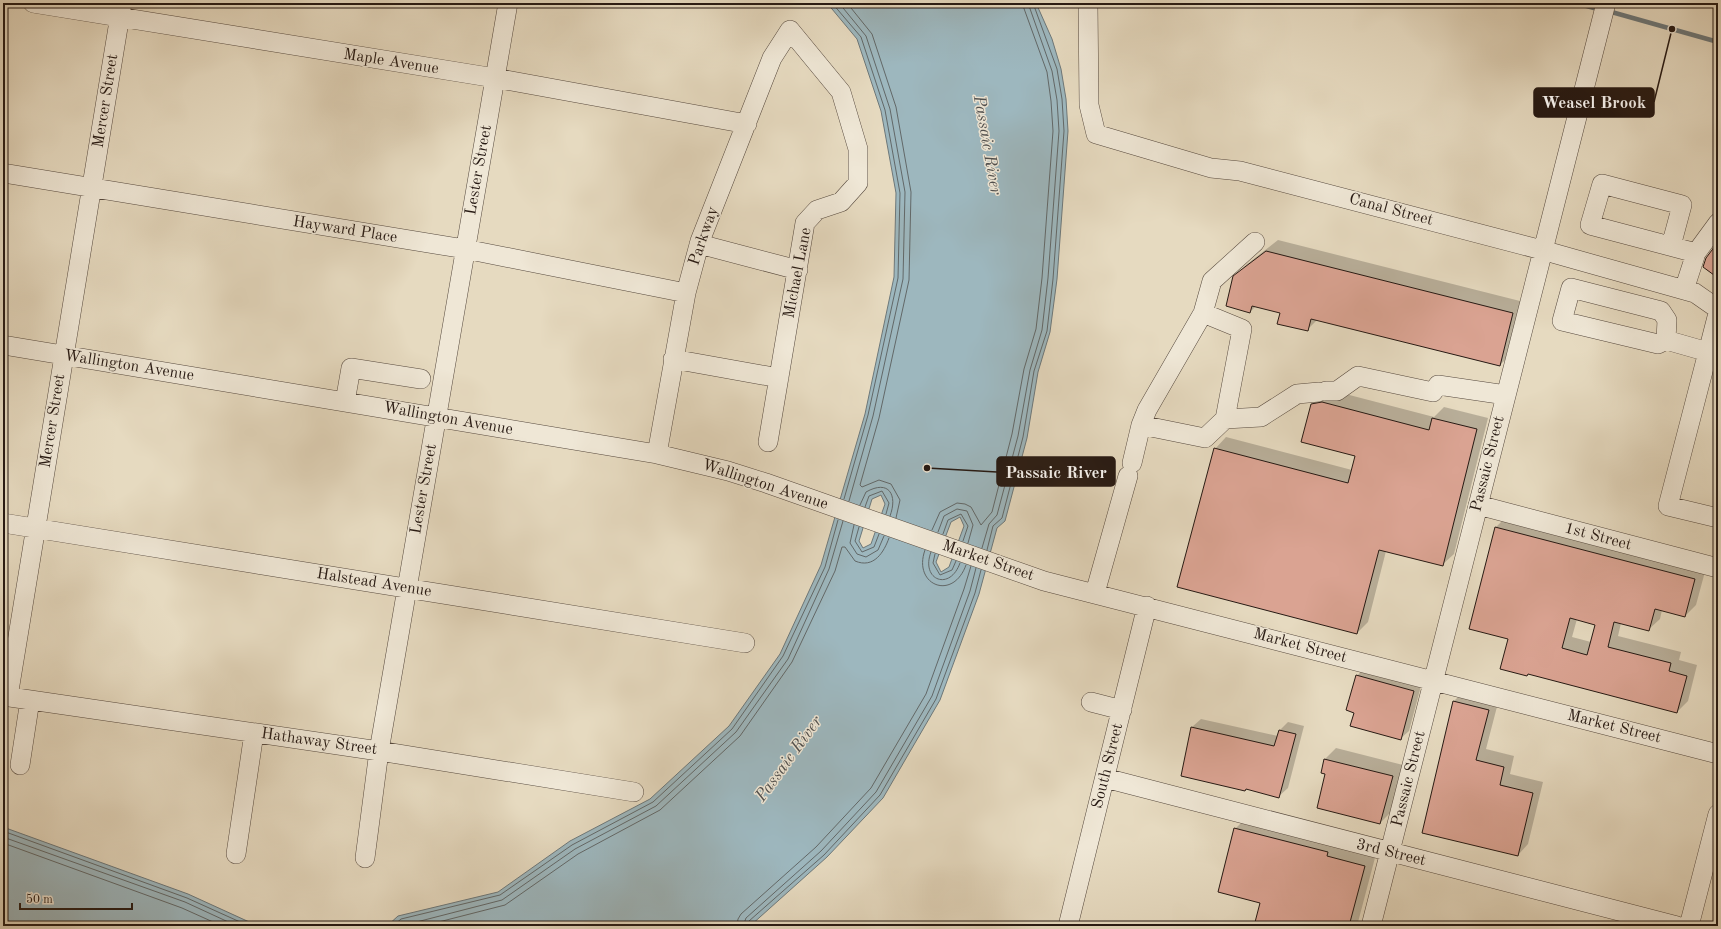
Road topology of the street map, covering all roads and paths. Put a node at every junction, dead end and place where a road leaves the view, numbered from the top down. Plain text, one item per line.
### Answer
1 (33, 3) edge
2 (508, 3) edge
3 (1088, 3) edge
4 (121, 10) edge
5 (1604, 12) edge
6 (790, 30) joint
7 (495, 78) junction
8 (747, 124) junction
9 (3, 173) edge
10 (92, 188) junction
11 (1718, 223) edge
12 (1255, 242) dead end
13 (699, 244) junction
14 (1671, 246) junction
15 (465, 249) junction
16 (1542, 250) junction
17 (1696, 253) junction
18 (798, 270) junction
19 (1684, 290) junction
20 (686, 293) junction
21 (1718, 309) edge
22 (1203, 313) junction
23 (1718, 313) edge
24 (1666, 340) junction
25 (3, 345) edge
26 (1708, 352) junction
27 (64, 355) junction
28 (673, 359) junction
29 (779, 378) junction
30 (422, 379) dead end
31 (1506, 395) junction
32 (345, 402) junction
33 (437, 417) junction
34 (1226, 419) junction
35 (1141, 425) junction
36 (768, 442) dead end
37 (657, 454) junction
38 (1478, 505) junction
39 (1718, 518) edge
40 (3, 523) edge
41 (886, 525) joint
42 (36, 528) junction
43 (1718, 568) edge
44 (407, 588) junction
45 (1095, 593) junction
46 (1147, 606) junction
47 (744, 643) dead end
48 (1434, 681) junction
49 (6, 696) edge
50 (30, 700) junction
51 (1091, 702) dead end
52 (1122, 710) junction
53 (254, 733) junction
54 (379, 751) junction
55 (1718, 754) edge
56 (20, 765) dead end
57 (1105, 778) junction
58 (634, 792) dead end
59 (1718, 814) edge
60 (1390, 853) junction
61 (236, 854) dead end
62 (365, 858) dead end
63 (1068, 926) edge
64 (1371, 926) edge
65 (1677, 926) edge
66 (1690, 926) edge

1 - 4 street, Maple Avenue
2 - 7 street, Lester Street
3 - 16 street, Canal Street
4 - 7 street, Maple Avenue
4 - 10 street, Mercer Street
5 - 16 street, Passaic Street
6 - 8 street, Parkway
6 - 18 street, Michael Lane
7 - 8 street, Maple Avenue
7 - 15 street, Lester Street
8 - 13 street, Parkway
9 - 10 street, Hayward Place
10 - 15 street, Hayward Place
10 - 27 street, Mercer Street
11 - 17 street
12 - 22 street
13 - 18 street
13 - 20 street, Parkway
14 - 14 street
14 - 17 street
15 - 20 street, Hayward Place
15 - 33 street, Lester Street
16 - 19 street, Canal Street
16 - 31 street, Passaic Street
17 - 19 street
18 - 29 street, Michael Lane
19 - 21 street, Canal Street
20 - 28 street, Parkway
22 - 34 street
22 - 35 street
23 - 26 street
24 - 24 street
24 - 26 street
25 - 27 street, Wallington Avenue
26 - 39 street
27 - 32 street, Wallington Avenue
27 - 42 street, Mercer Street
28 - 29 street
28 - 37 street, Parkway
29 - 36 street, Michael Lane
30 - 32 street
31 - 34 street
31 - 38 street, Passaic Street
32 - 33 street, Wallington Avenue
33 - 37 street, Wallington Avenue
33 - 44 street, Lester Street
34 - 35 street
35 - 45 street
37 - 41 street, Wallington Avenue
38 - 43 street, 1st Street
38 - 48 street, Passaic Street
40 - 42 street, Halstead Avenue
41 - 45 street, Market Street
42 - 44 street, Halstead Avenue
42 - 49 street, Mercer Street
44 - 47 street, Halstead Avenue
44 - 54 street, Lester Street
45 - 46 street, Market Street
46 - 48 street, Market Street
46 - 52 street, South Street
48 - 55 street, Market Street
48 - 60 street, Passaic Street
49 - 50 street, Hathaway Street
50 - 53 street, Hathaway Street
50 - 56 street
51 - 52 street
52 - 57 street, South Street
53 - 54 street, Hathaway Street
53 - 61 street
54 - 58 street, Hathaway Street
54 - 62 street, Lester Street
57 - 60 street, 3rd Street
57 - 63 street, South Street
59 - 66 street
60 - 64 street, Passaic Street
60 - 65 street, 3rd Street

